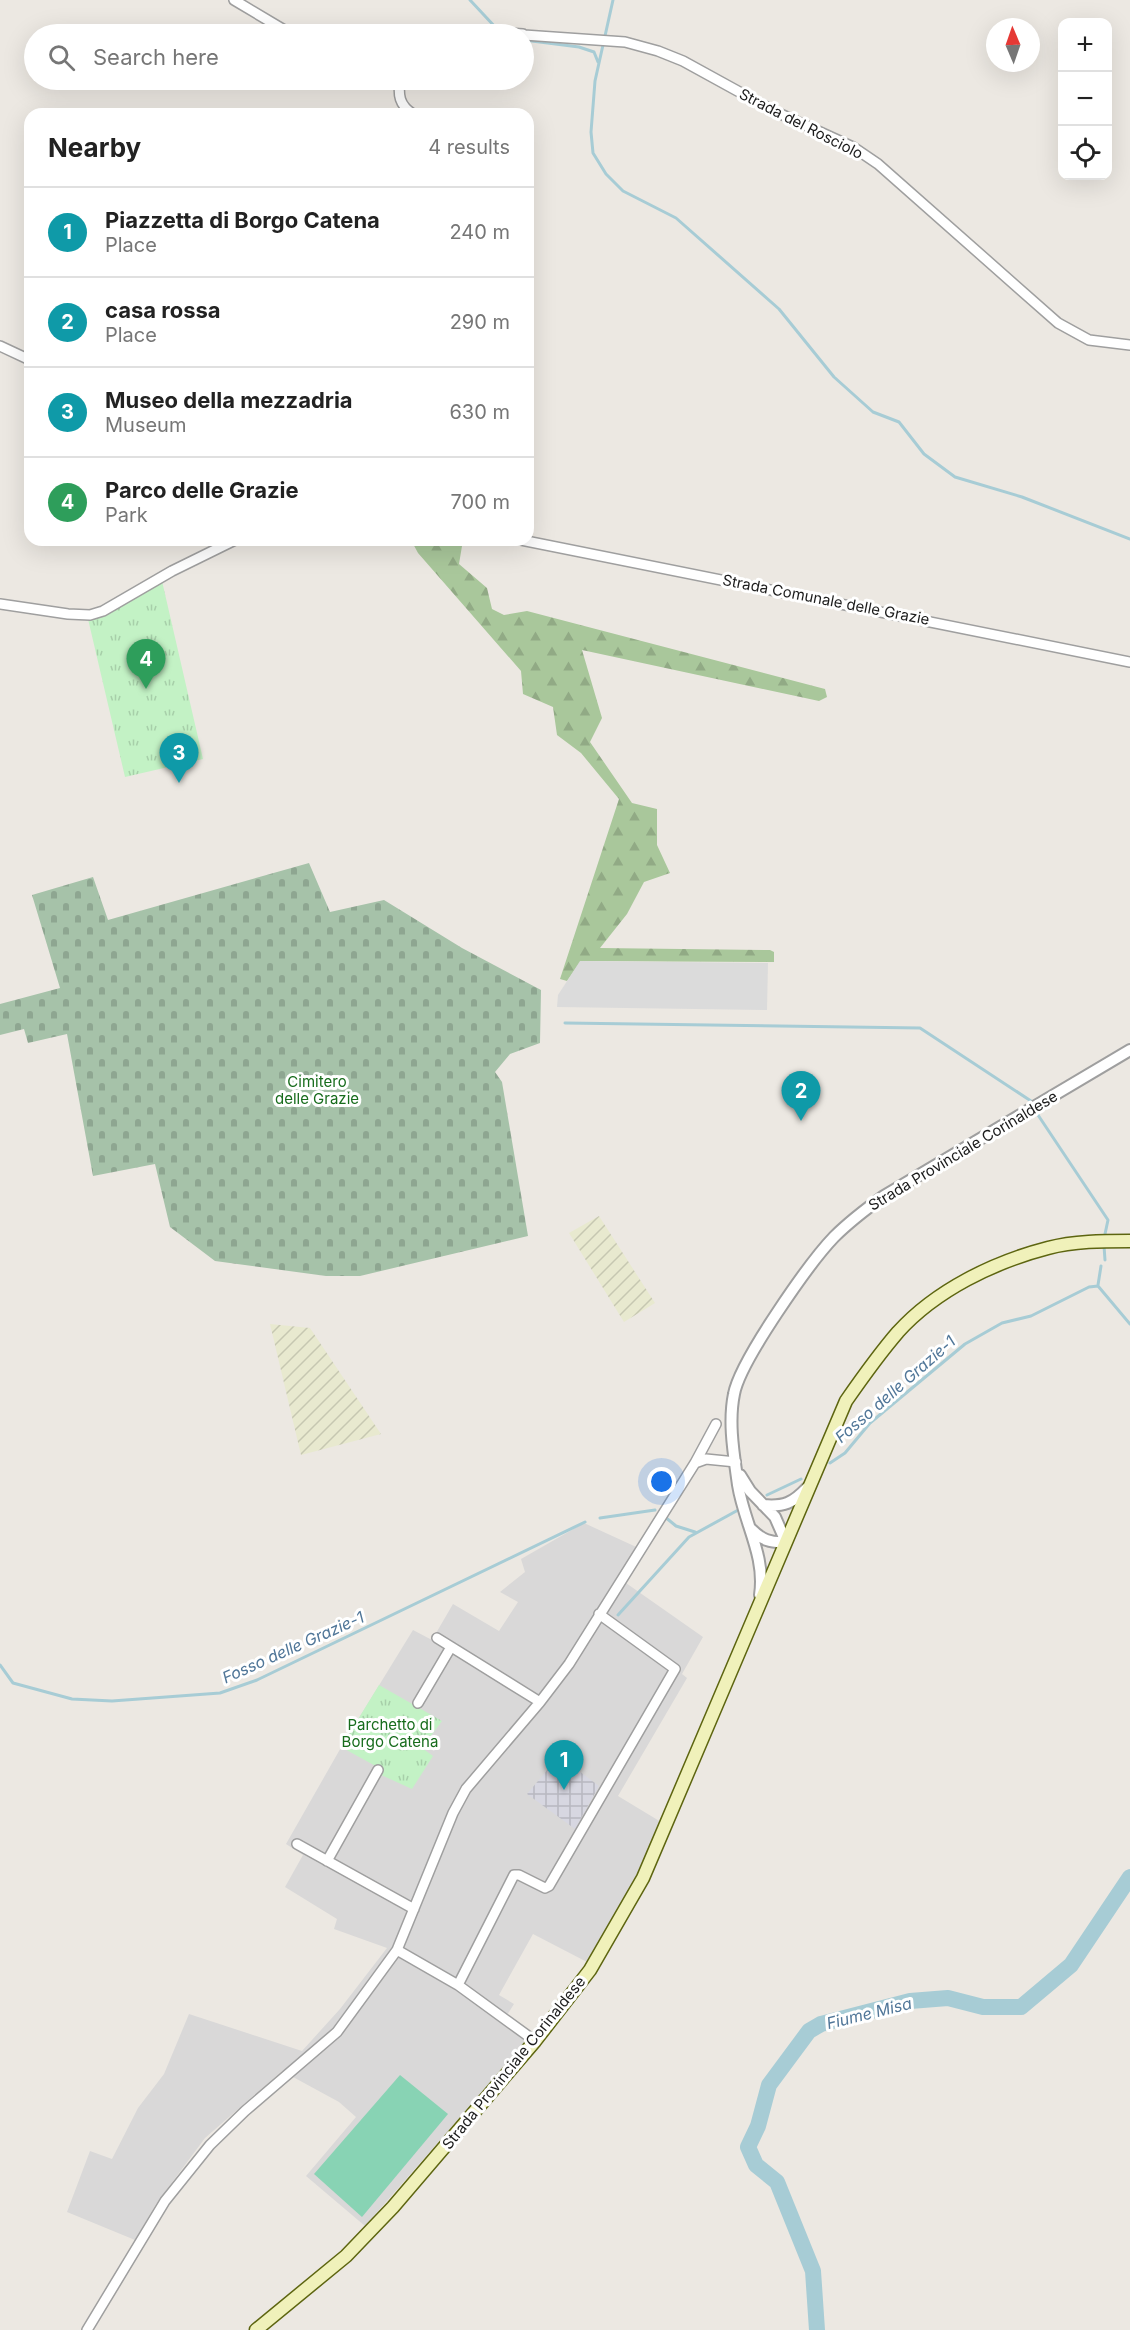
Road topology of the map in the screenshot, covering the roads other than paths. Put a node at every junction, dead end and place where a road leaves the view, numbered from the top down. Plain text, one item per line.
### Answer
1 (234, 0) edge
2 (274, 24) edge
3 (534, 35) edge
4 (399, 90) edge
5 (405, 108) edge
6 (1130, 345) edge
7 (0, 346) edge
8 (24, 357) edge
9 (534, 543) edge
10 (223, 546) edge
11 (0, 604) edge
12 (1130, 662) edge
13 (1130, 1050) edge
14 (1130, 1241) edge
15 (716, 1424) dead end
16 (736, 1462) junction
17 (695, 1463) junction
18 (813, 1481) junction
19 (763, 1504) junction
20 (751, 1528) junction
21 (786, 1542) junction
22 (758, 1611) junction
23 (599, 1614) junction
24 (437, 1638) dead end
25 (451, 1647) junction
26 (540, 1702) junction
27 (418, 1703) dead end
28 (378, 1770) dead end
29 (297, 1844) dead end
30 (327, 1861) junction
31 (414, 1909) junction
32 (397, 1950) junction
33 (458, 1985) junction
34 (535, 2042) junction
35 (87, 2330) edge
36 (256, 2330) edge

1 - 2 street
3 - 6 street, Strada del Rosciolo
4 - 5 street
7 - 8 street
9 - 12 street, Strada Comunale delle Grazie
10 - 11 street
13 - 16 street, Strada Provinciale Corinaldese
14 - 18 main road
15 - 17 street
16 - 17 street
16 - 19 street, Strada Provinciale Corinaldese
16 - 20 street, Strada Provinciale Corinaldese
17 - 23 street
18 - 19 street
18 - 21 main road
19 - 21 street, Strada Provinciale Corinaldese
20 - 21 street
20 - 22 street, Strada Provinciale Corinaldese
21 - 22 main road, Strada Provinciale Corinaldese
22 - 34 main road, Strada Provinciale Corinaldese
23 - 26 street
23 - 33 street
24 - 25 street
25 - 26 street
25 - 27 street
26 - 31 street
28 - 30 street
29 - 30 street
30 - 31 street
31 - 32 street
32 - 33 street
32 - 35 street
33 - 34 street
34 - 36 main road, Strada Provinciale Corinaldese

